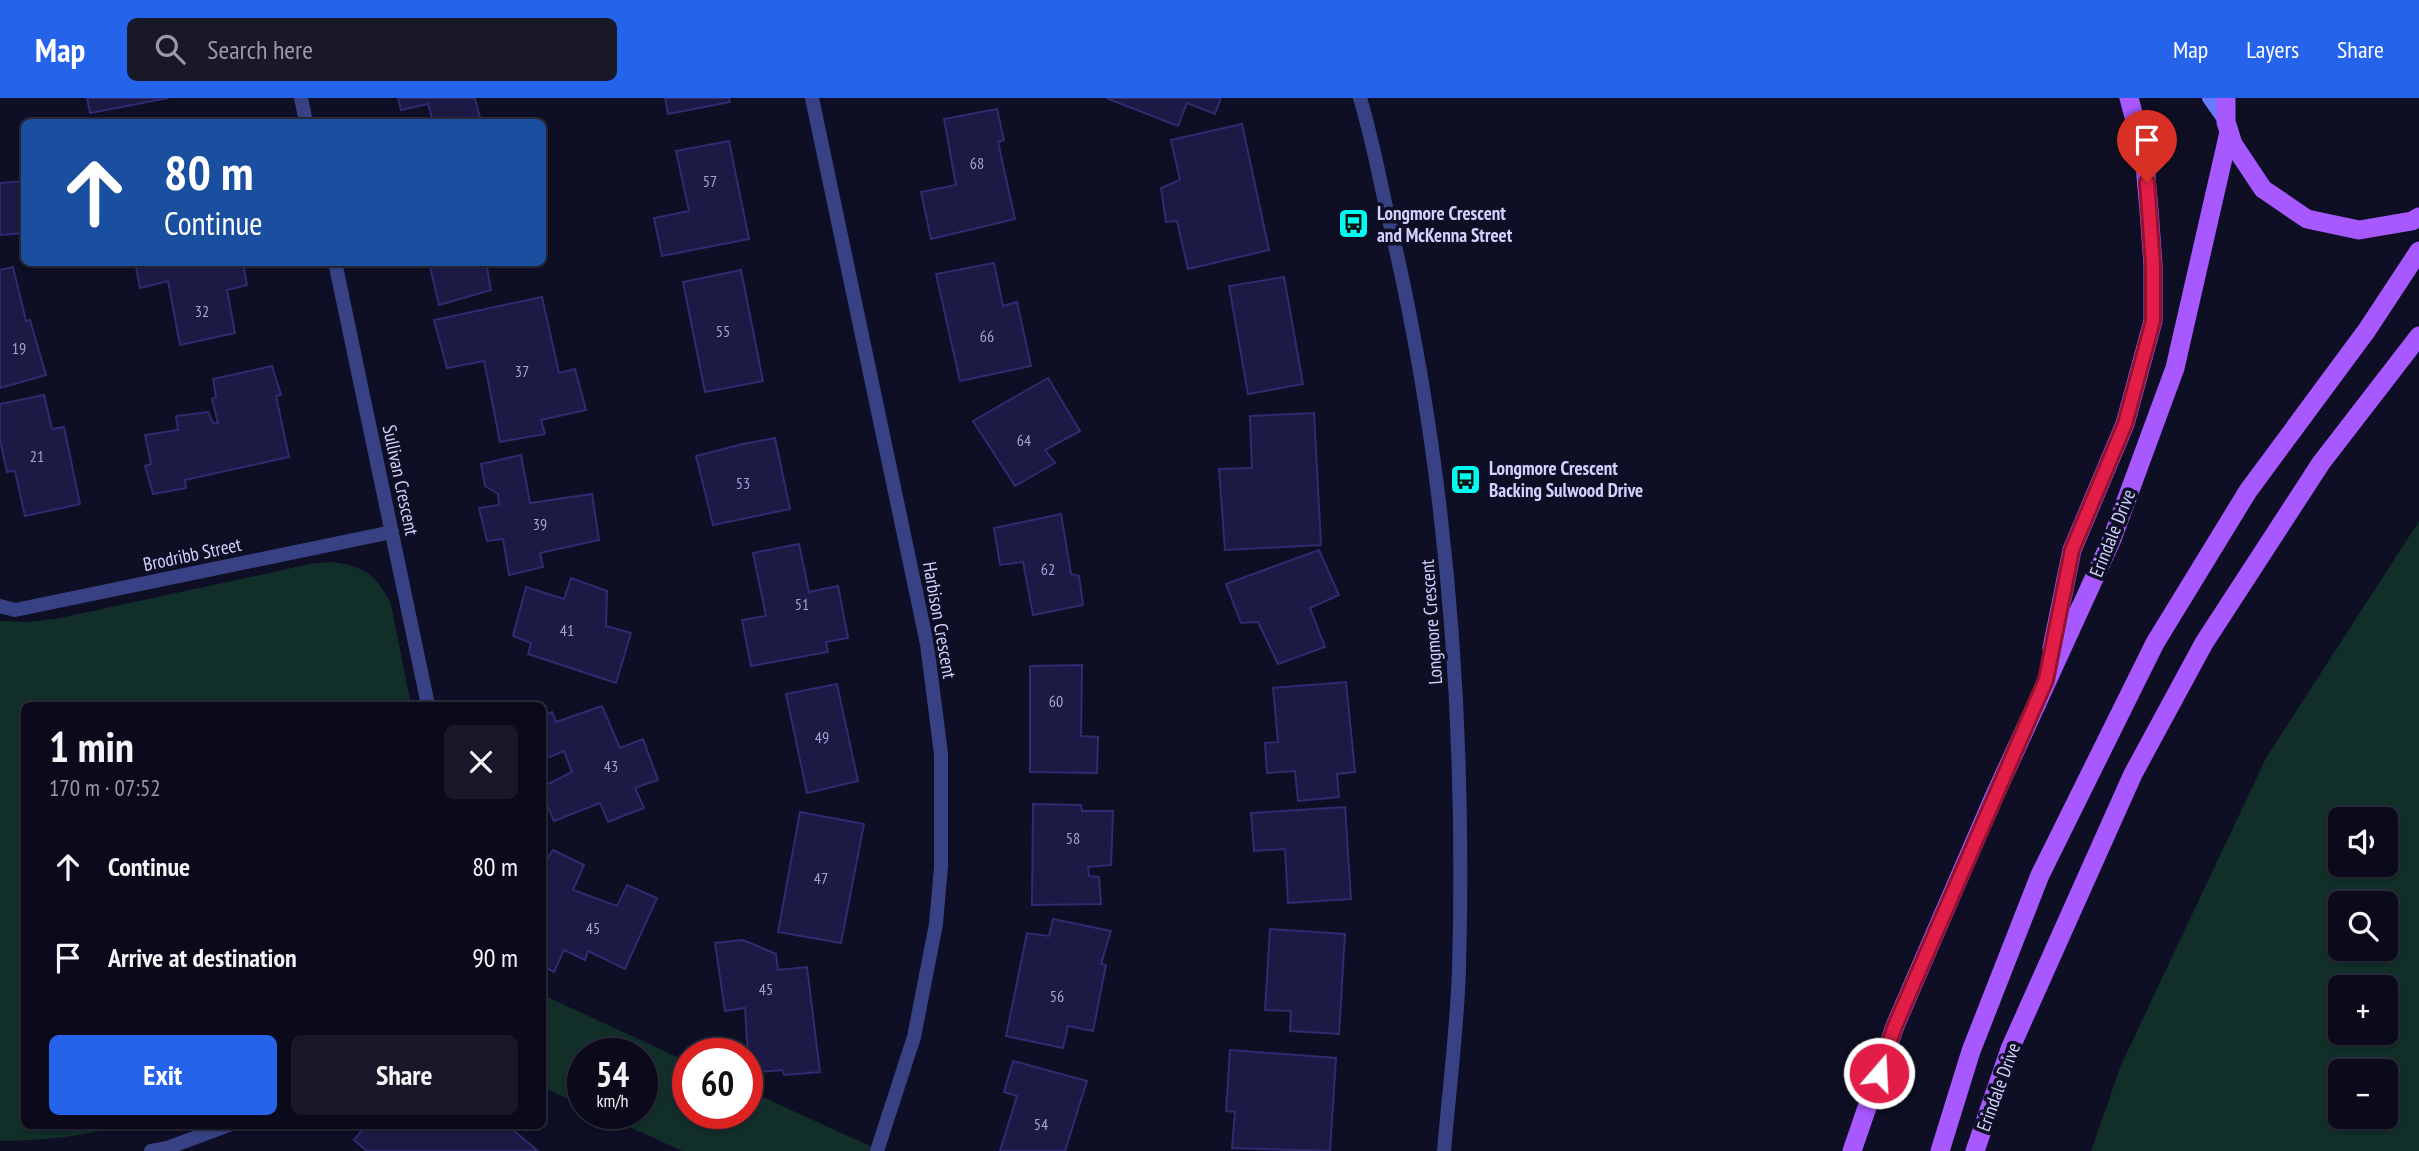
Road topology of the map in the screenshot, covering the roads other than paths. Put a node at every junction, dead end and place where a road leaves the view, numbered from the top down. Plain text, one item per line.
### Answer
1 (300, 98) edge
2 (812, 98) edge
3 (1360, 98) edge
4 (2129, 98) edge
5 (2209, 98) edge
6 (2226, 98) edge
7 (305, 119) edge
8 (2227, 127) junction
9 (2419, 217) edge
10 (2419, 251) edge
11 (336, 266) edge
12 (2419, 336) edge
13 (392, 532) junction
14 (0, 606) edge
15 (2046, 680) junction
16 (427, 702) edge
17 (218, 1129) edge
18 (151, 1151) edge
19 (877, 1151) edge
20 (1444, 1151) edge
21 (1852, 1151) edge
22 (1940, 1151) edge
23 (1975, 1151) edge

1 - 7 street
2 - 19 street, Harbison Crescent
3 - 20 street, Longmore Crescent
4 - 15 main road
5 - 8 main road
6 - 8 main road, Erindale Drive
8 - 9 main road
8 - 15 main road, Erindale Drive
10 - 22 main road
11 - 13 street, Sullivan Crescent
12 - 23 main road, Erindale Drive
13 - 14 street, Brodribb Street
13 - 16 street, Sullivan Crescent
15 - 21 main road, Erindale Drive
17 - 18 street

